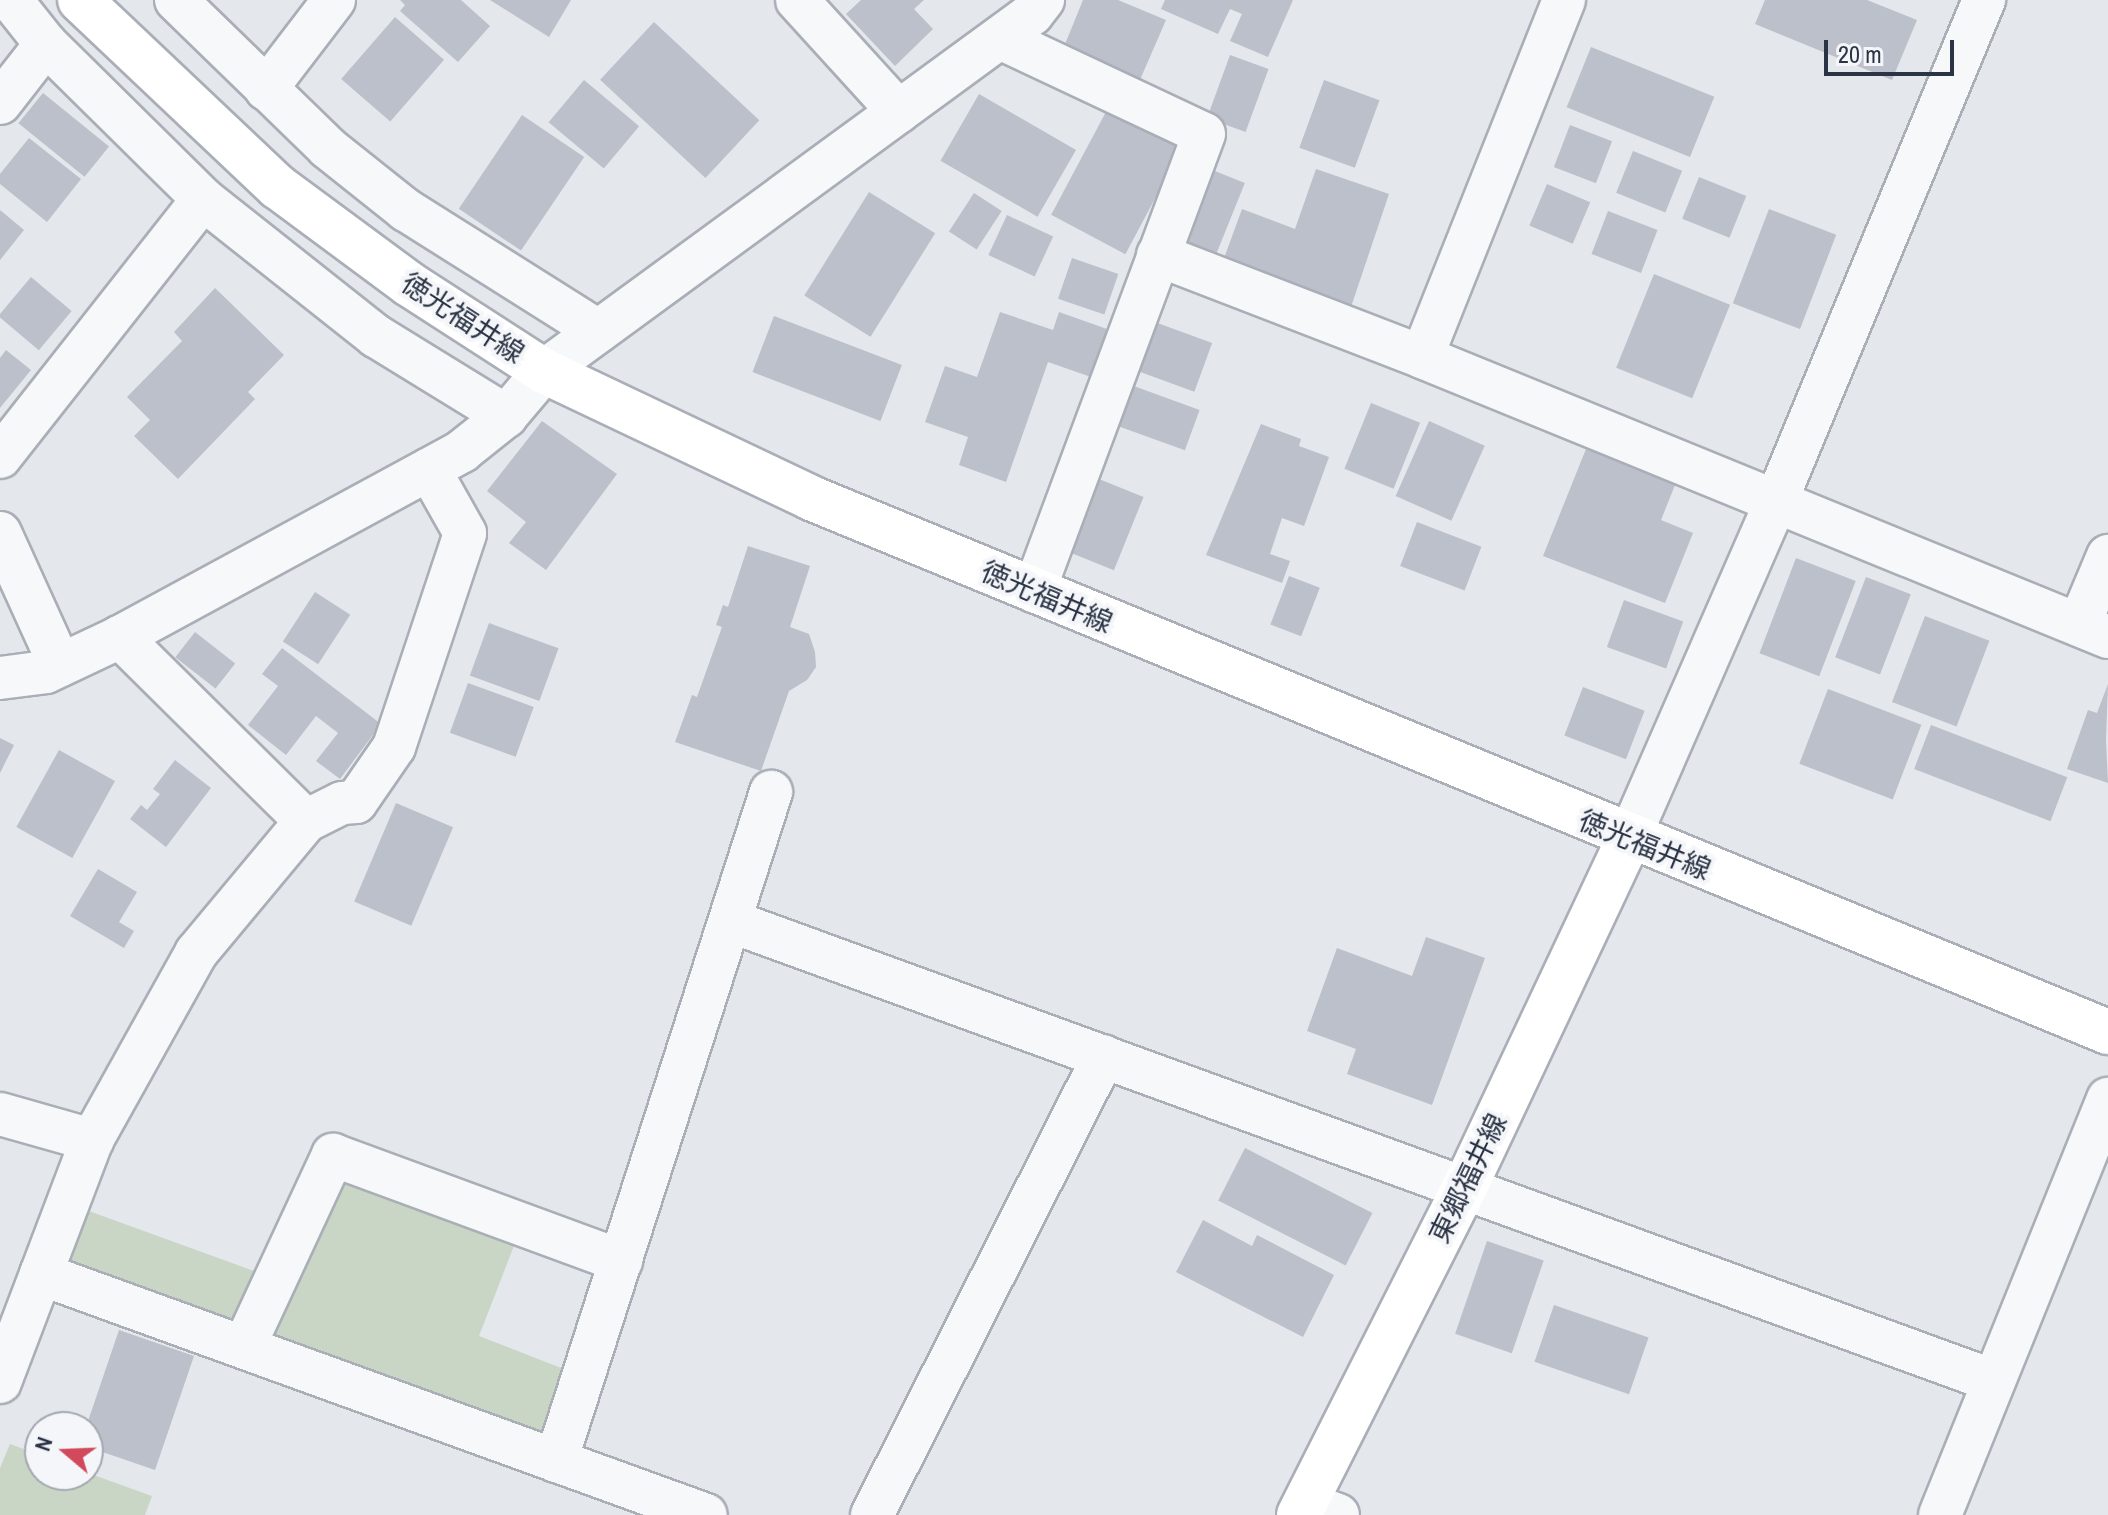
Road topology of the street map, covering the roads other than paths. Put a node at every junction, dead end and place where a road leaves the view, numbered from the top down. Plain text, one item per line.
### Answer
1 (11, 0) edge
2 (80, 0) edge
3 (176, 0) edge
4 (334, 0) edge
5 (797, 0) edge
6 (1043, 0) edge
7 (1564, 0) edge
8 (1984, 0) edge
9 (1000, 38) junction
10 (46, 44) junction
11 (266, 89) junction
12 (0, 103) edge
13 (899, 112) junction
14 (203, 199) junction
15 (1158, 255) junction
16 (598, 331) junction
17 (1422, 357) junction
18 (544, 371) junction
19 (506, 416) junction
20 (0, 457) edge
21 (429, 469) junction
22 (1775, 504) junction
23 (0, 533) edge
24 (2108, 556) edge
25 (1034, 591) junction
26 (2093, 631) edge
27 (120, 637) junction
28 (60, 665) junction
29 (0, 678) edge
30 (771, 792) dead end
31 (306, 821) junction
32 (1629, 838) junction
33 (730, 921) junction
34 (2108, 1032) edge
35 (1104, 1056) junction
36 (2108, 1099) edge
37 (0, 1114) edge
38 (92, 1140) junction
39 (1464, 1189) junction
40 (621, 1261) junction
41 (41, 1274) junction
42 (244, 1347) junction
43 (1994, 1381) junction
44 (0, 1382) edge
45 (556, 1461) junction
46 (1314, 1511) edge
47 (706, 1515) edge
48 (872, 1515) edge
49 (1940, 1515) edge

1 - 10 street
2 - 18 main road, 徳光福井線
3 - 11 street
4 - 11 street
5 - 13 street
6 - 9 street
7 - 17 street
8 - 22 street
9 - 13 street
9 - 15 street
10 - 12 street
10 - 14 street
11 - 16 street
13 - 16 street
14 - 19 street
14 - 20 street
15 - 17 street
15 - 25 street
16 - 18 street
17 - 22 street
18 - 19 street
18 - 25 main road, 徳光福井線
19 - 21 street
21 - 27 street
21 - 31 street
22 - 26 street
22 - 32 street
23 - 28 street
24 - 26 street
25 - 32 main road, 徳光福井線
27 - 28 street
27 - 31 street
28 - 29 street
30 - 33 street
31 - 38 street
32 - 34 main road, 徳光福井線
32 - 39 main road, 東郷福井線
33 - 35 street
33 - 40 street
35 - 39 street
35 - 48 street
36 - 43 street
37 - 38 street
38 - 41 street
39 - 43 street
39 - 46 main road, 東郷福井線
40 - 42 street
40 - 45 street
41 - 42 street
41 - 44 street
42 - 45 street
43 - 49 street
45 - 47 street

